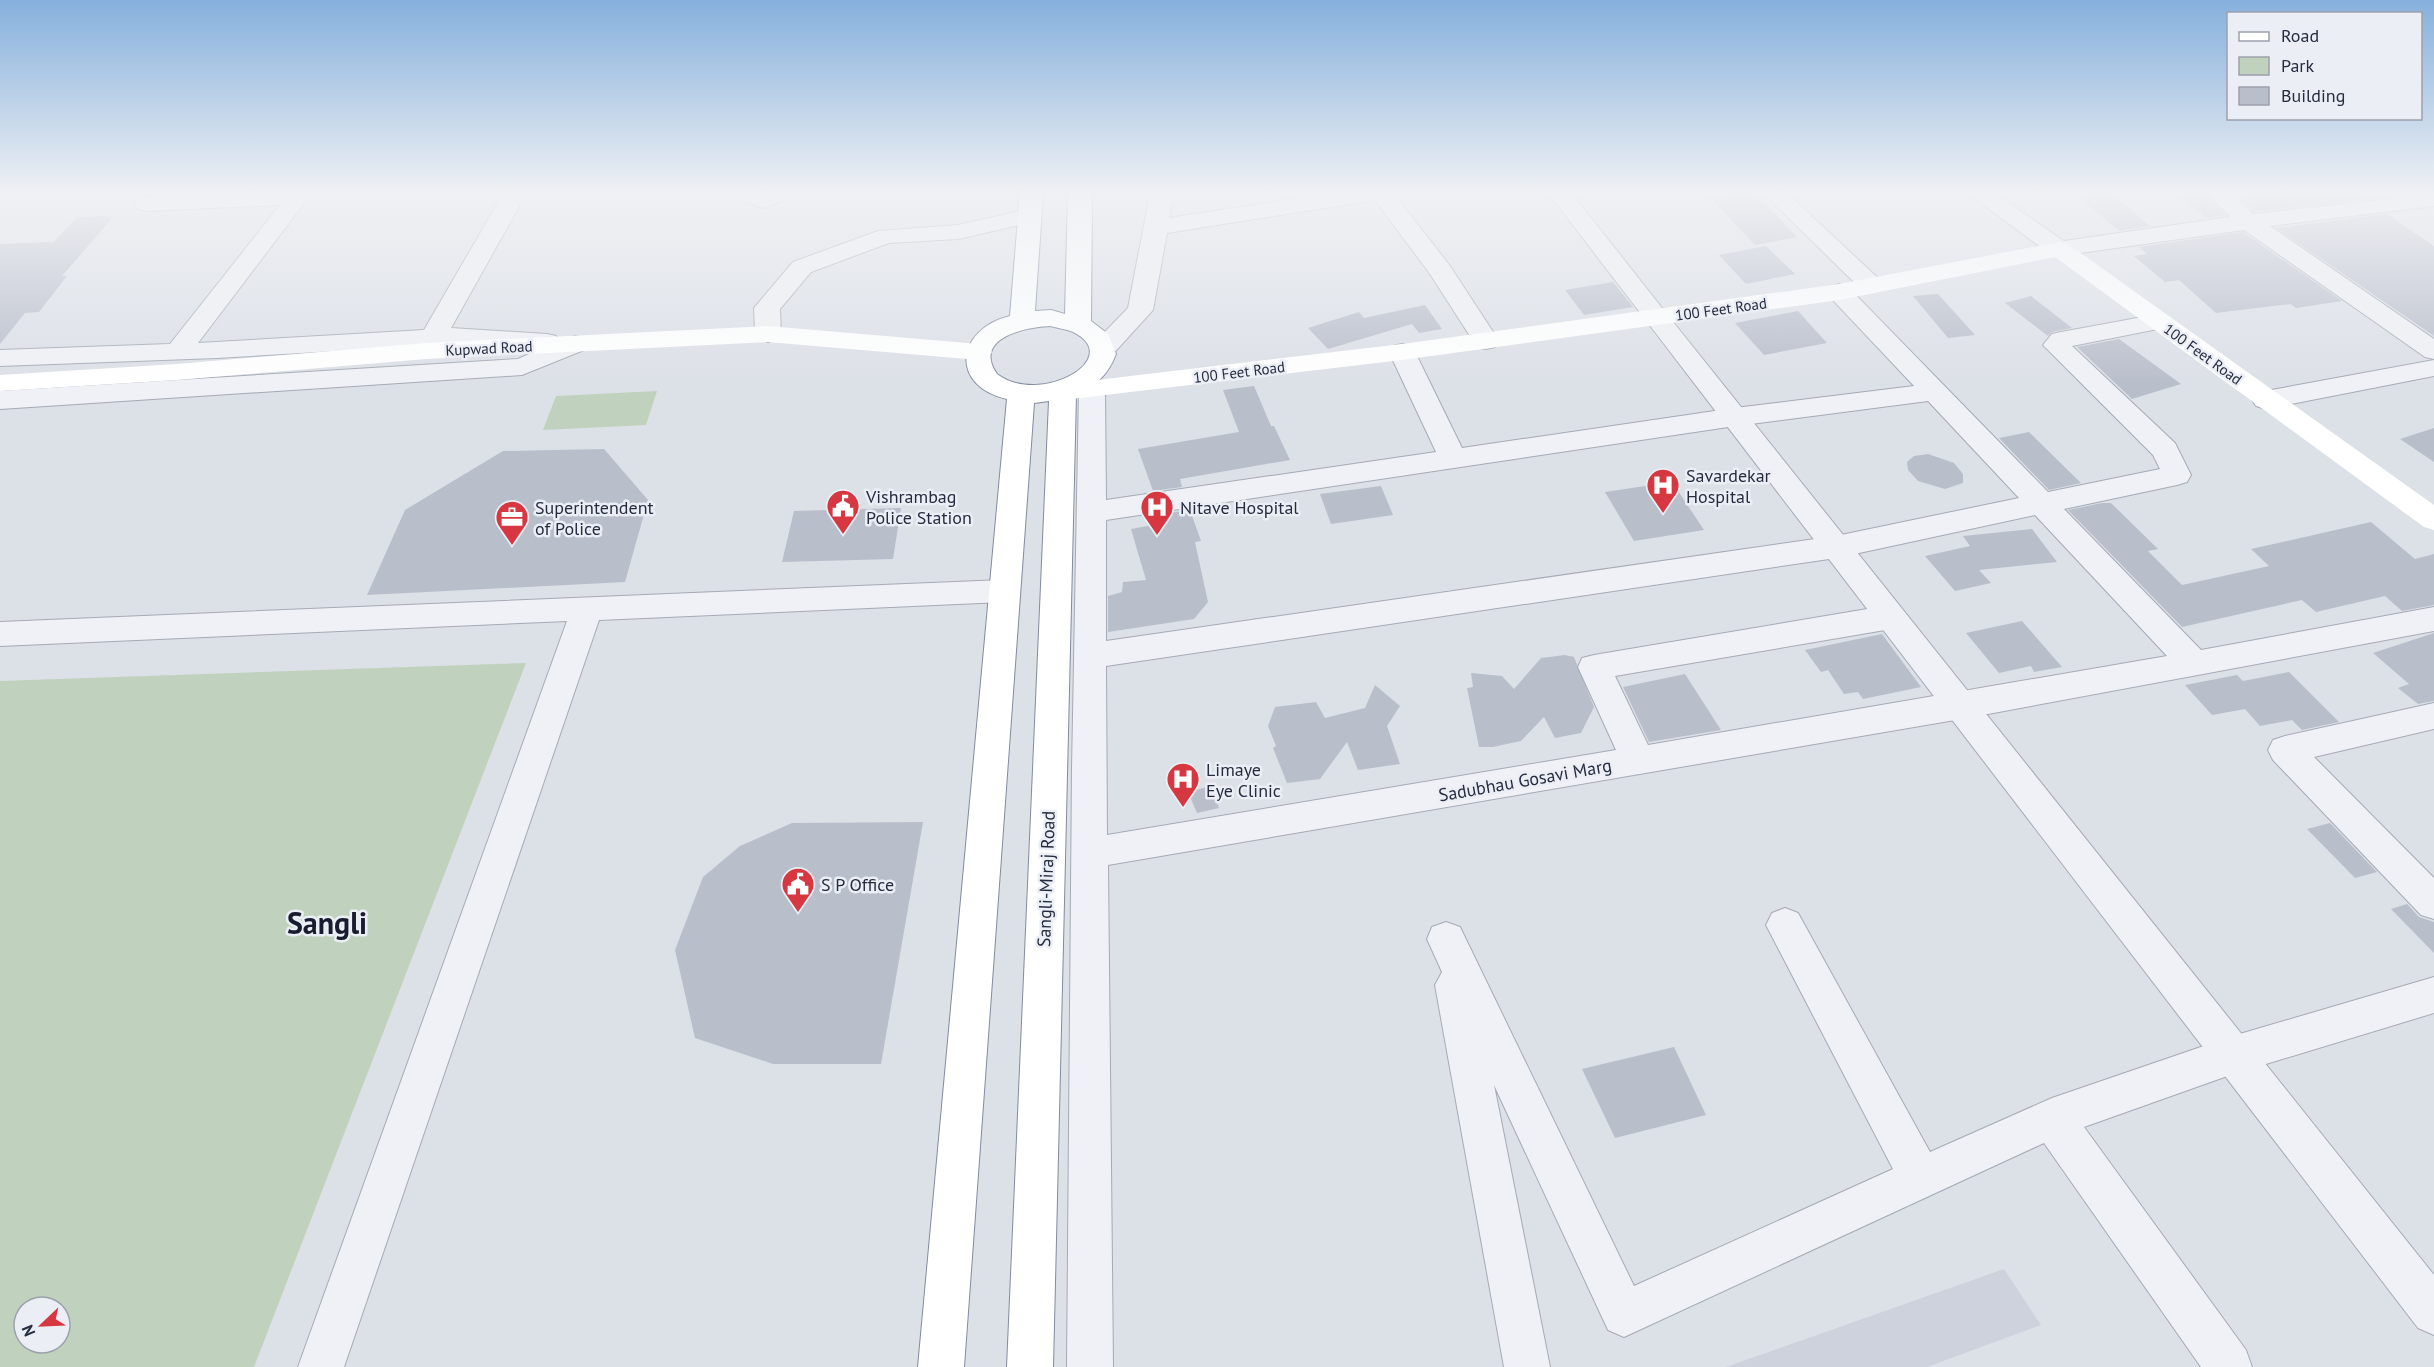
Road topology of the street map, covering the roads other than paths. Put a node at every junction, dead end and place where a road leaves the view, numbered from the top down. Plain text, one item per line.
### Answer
1 (250, 258) edge
2 (478, 258) edge
3 (827, 258) edge
4 (1027, 258) edge
5 (1079, 258) edge
6 (1151, 258) edge
7 (1431, 258) edge
8 (1610, 258) edge
9 (1842, 258) edge
10 (2012, 258) edge
11 (2071, 258) edge
12 (2300, 258) edge
13 (1870, 284) junction
14 (1839, 292) junction
15 (1657, 318) junction
16 (1023, 321) junction
17 (2159, 322) junction
18 (1078, 324) junction
19 (768, 334) junction
20 (1486, 341) junction
21 (429, 344) junction
22 (575, 344) junction
23 (1103, 349) junction
24 (178, 351) junction
25 (2434, 351) edge
26 (979, 352) junction
27 (1402, 352) junction
28 (0, 358) edge
29 (2434, 368) edge
30 (0, 383) edge
31 (1078, 390) junction
32 (1936, 392) junction
33 (1021, 395) junction
34 (0, 400) edge
35 (2266, 400) junction
36 (1735, 417) junction
37 (1453, 458) junction
38 (2041, 503) junction
39 (1091, 512) junction
40 (2434, 520) edge
41 (1836, 547) junction
42 (1004, 591) junction
43 (587, 609) junction
44 (1891, 617) junction
45 (2434, 619) edge
46 (0, 634) edge
47 (1090, 656) junction
48 (2194, 663) junction
49 (1960, 706) junction
50 (2434, 716) edge
51 (1638, 761) junction
52 (1089, 853) junction
53 (2434, 903) edge
54 (1785, 925) dead end
55 (2434, 995) edge
56 (2234, 1055) junction
57 (2052, 1118) junction
58 (1922, 1178) junction
59 (2434, 1312) edge
60 (321, 1367) edge
61 (941, 1367) edge
62 (1030, 1367) edge
63 (1090, 1367) edge
64 (1527, 1367) edge
65 (2229, 1367) edge

1 - 24 street
2 - 21 street
3 - 19 street
4 - 16 main road
5 - 18 main road
6 - 23 street
7 - 20 street
8 - 15 street
9 - 13 street
10 - 13 main road, 100 Feet Road
11 - 17 main road, 100 Feet Road
12 - 25 street
13 - 14 main road, 100 Feet Road
14 - 15 main road, 100 Feet Road
14 - 32 street
15 - 20 main road, 100 Feet Road
15 - 36 street
16 - 18 main road
16 - 26 main road
17 - 35 main road, 100 Feet Road
17 - 38 street
18 - 23 main road
19 - 22 main road
19 - 26 main road
20 - 27 main road, 100 Feet Road
21 - 22 street
21 - 24 street
21 - 30 main road, Kupwad Road
22 - 34 street
23 - 31 main road
24 - 28 street
26 - 33 main road
27 - 31 main road, 100 Feet Road
27 - 37 street
29 - 35 street
31 - 33 main road
31 - 39 street
31 - 62 main road, Sangli-Miraj Road
32 - 36 street
32 - 38 street
33 - 42 main road
35 - 40 main road, 100 Feet Road
36 - 37 street
36 - 41 street
37 - 39 street
38 - 41 street
38 - 48 street
39 - 47 street
41 - 44 street
41 - 47 street
42 - 43 street
42 - 61 main road
43 - 46 street
43 - 60 street
44 - 49 street
44 - 51 street
45 - 48 street, Sadubhau Gosavi Marg
47 - 52 street
48 - 49 street, Sadubhau Gosavi Marg
49 - 51 street, Sadubhau Gosavi Marg
49 - 56 street
50 - 53 street
51 - 52 street, Sadubhau Gosavi Marg
52 - 63 street
54 - 58 street
55 - 56 street
56 - 57 street
56 - 59 street
57 - 58 street
57 - 65 street
58 - 64 street

